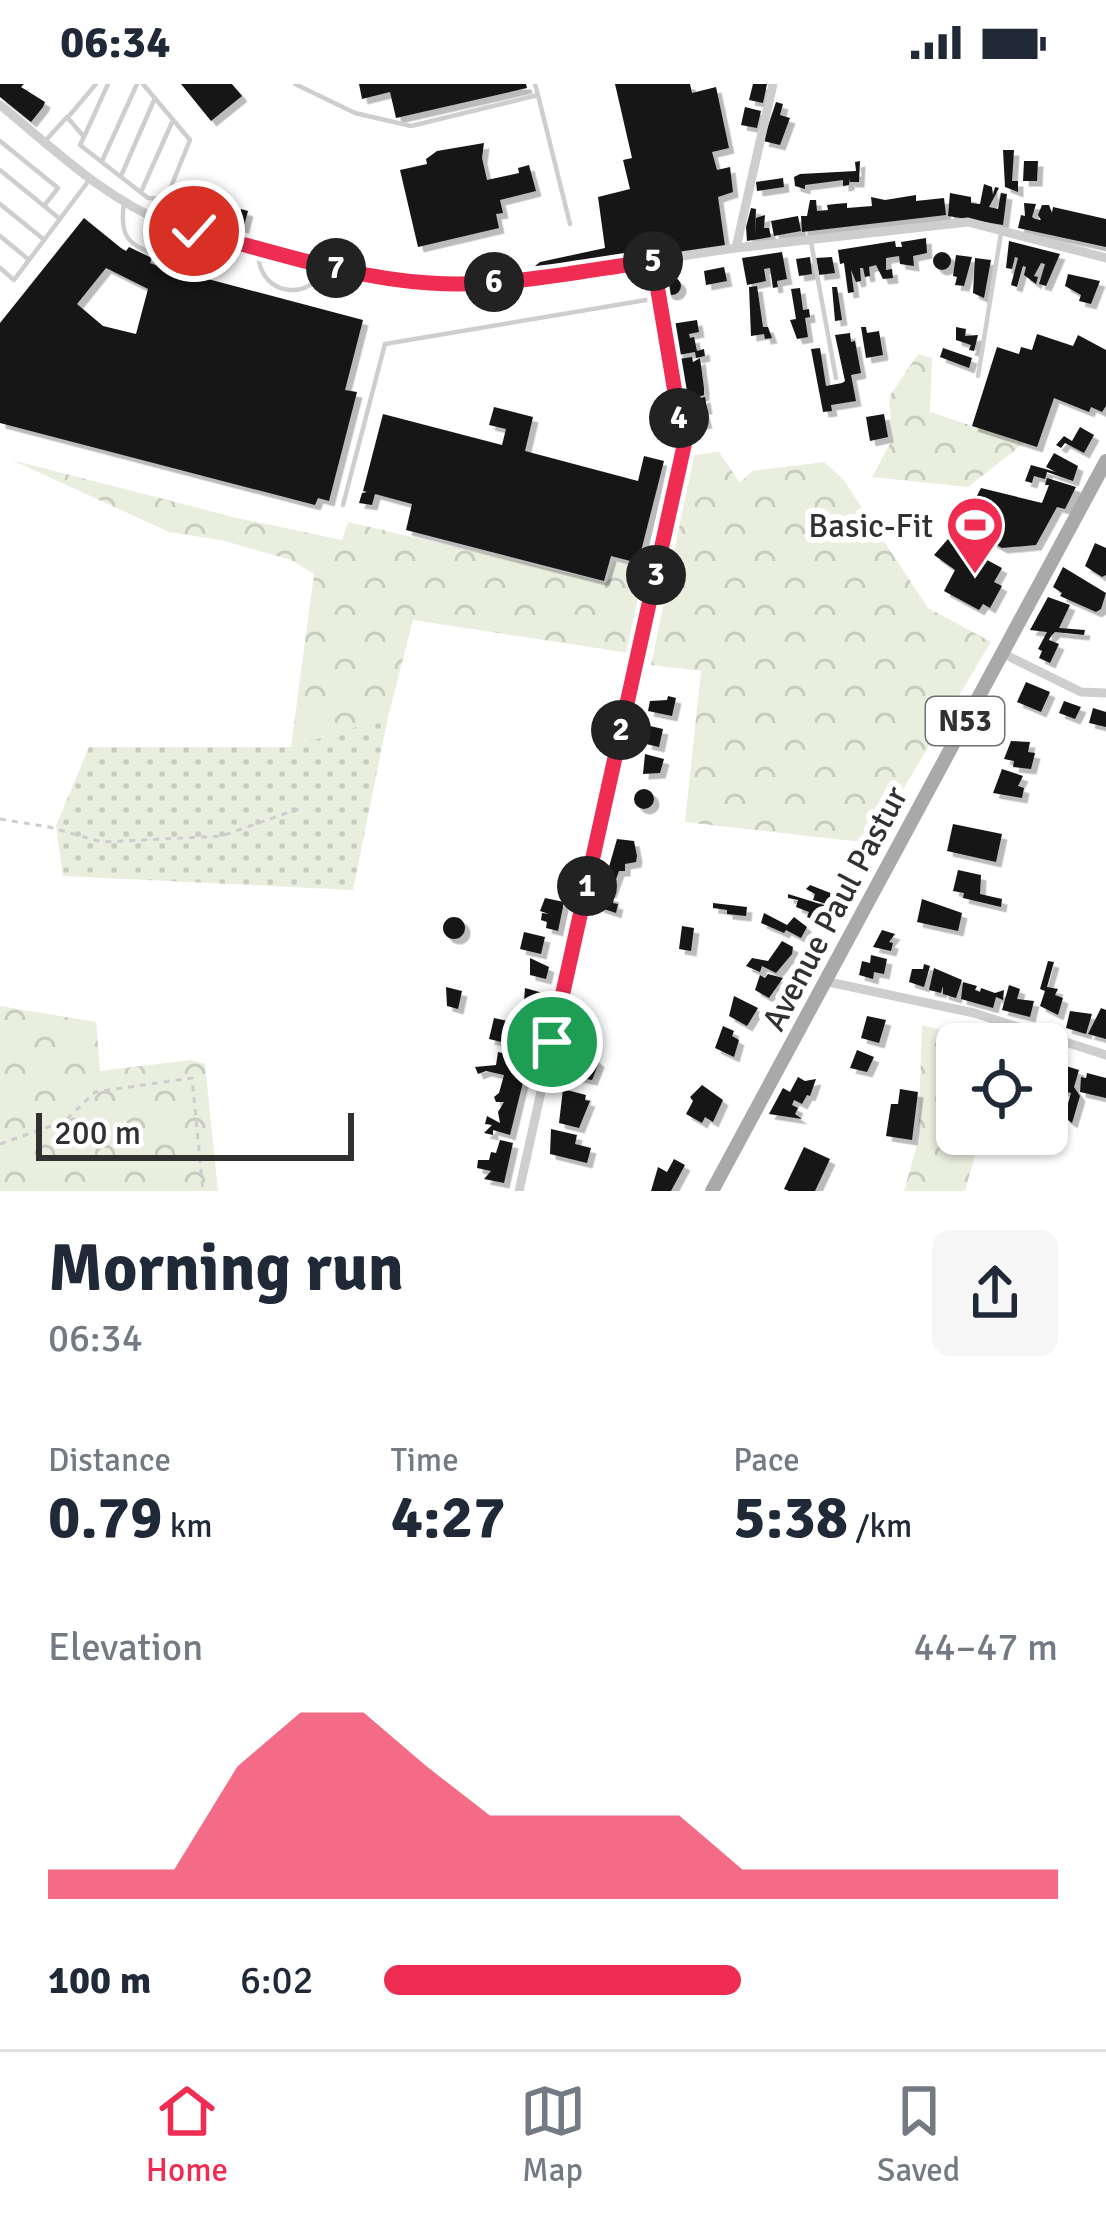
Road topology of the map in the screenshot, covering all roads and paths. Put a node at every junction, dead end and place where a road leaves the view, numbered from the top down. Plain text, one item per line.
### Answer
1 (97, 84) edge
2 (108, 84) edge
3 (140, 84) edge
4 (296, 84) edge
5 (536, 84) edge
6 (773, 84) edge
7 (538, 95) junction
8 (155, 98) junction
9 (0, 106) edge
10 (67, 118) junction
11 (173, 121) junction
12 (84, 137) junction
13 (0, 141) edge
14 (45, 142) junction
15 (101, 161) junction
16 (0, 170) edge
17 (121, 177) junction
18 (90, 178) junction
19 (141, 192) junction
20 (166, 199) junction
21 (124, 203) junction
22 (0, 204) edge
23 (44, 206) junction
24 (60, 219) junction
25 (159, 220) junction
26 (570, 224) dead end
27 (194, 231) junction
28 (1002, 231) junction
29 (0, 236) edge
30 (810, 239) junction
31 (44, 240) junction
32 (259, 248) junction
33 (736, 248) junction
34 (1106, 258) edge
35 (29, 260) junction
36 (653, 261) junction
37 (326, 265) junction
38 (0, 268) edge
39 (658, 298) junction
40 (978, 376) dead end
41 (836, 377) dead end
42 (1106, 461) edge
43 (343, 505) dead end
44 (1002, 653) junction
45 (1106, 693) edge
46 (301, 808) dead end
47 (0, 819) edge
48 (824, 981) junction
49 (1106, 1054) edge
50 (0, 1144) edge
51 (203, 1191) edge
52 (519, 1191) edge
53 (712, 1191) edge

1 - 10 lane
2 - 12 lane
3 - 8 lane
3 - 15 lane
4 - 7 lane
5 - 7 lane
6 - 33 street
7 - 26 lane
8 - 11 lane
8 - 17 lane
9 - 14 street
10 - 12 lane
10 - 14 lane
11 - 19 lane
11 - 20 lane
12 - 15 lane
13 - 23 lane
14 - 18 street
15 - 17 lane
16 - 23 lane
17 - 19 lane
18 - 21 street
18 - 24 lane
19 - 20 lane
20 - 25 lane
21 - 25 street
21 - 27 lane
22 - 31 lane
23 - 24 lane
24 - 31 lane
25 - 27 street
27 - 32 street
28 - 30 street
28 - 34 street
28 - 40 lane
29 - 35 lane
30 - 33 street
30 - 41 lane
31 - 35 lane
32 - 37 street
32 - 37 lane
33 - 36 street
35 - 38 lane
36 - 37 street
36 - 39 street
39 - 43 lane
39 - 52 street
42 - 44 main road, Avenue Paul Pastur / N53
44 - 45 street
44 - 48 main road, Avenue Paul Pastur / N53
46 - 47 path
48 - 49 street
48 - 53 main road, Avenue Paul Pastur / N53
50 - 51 path

